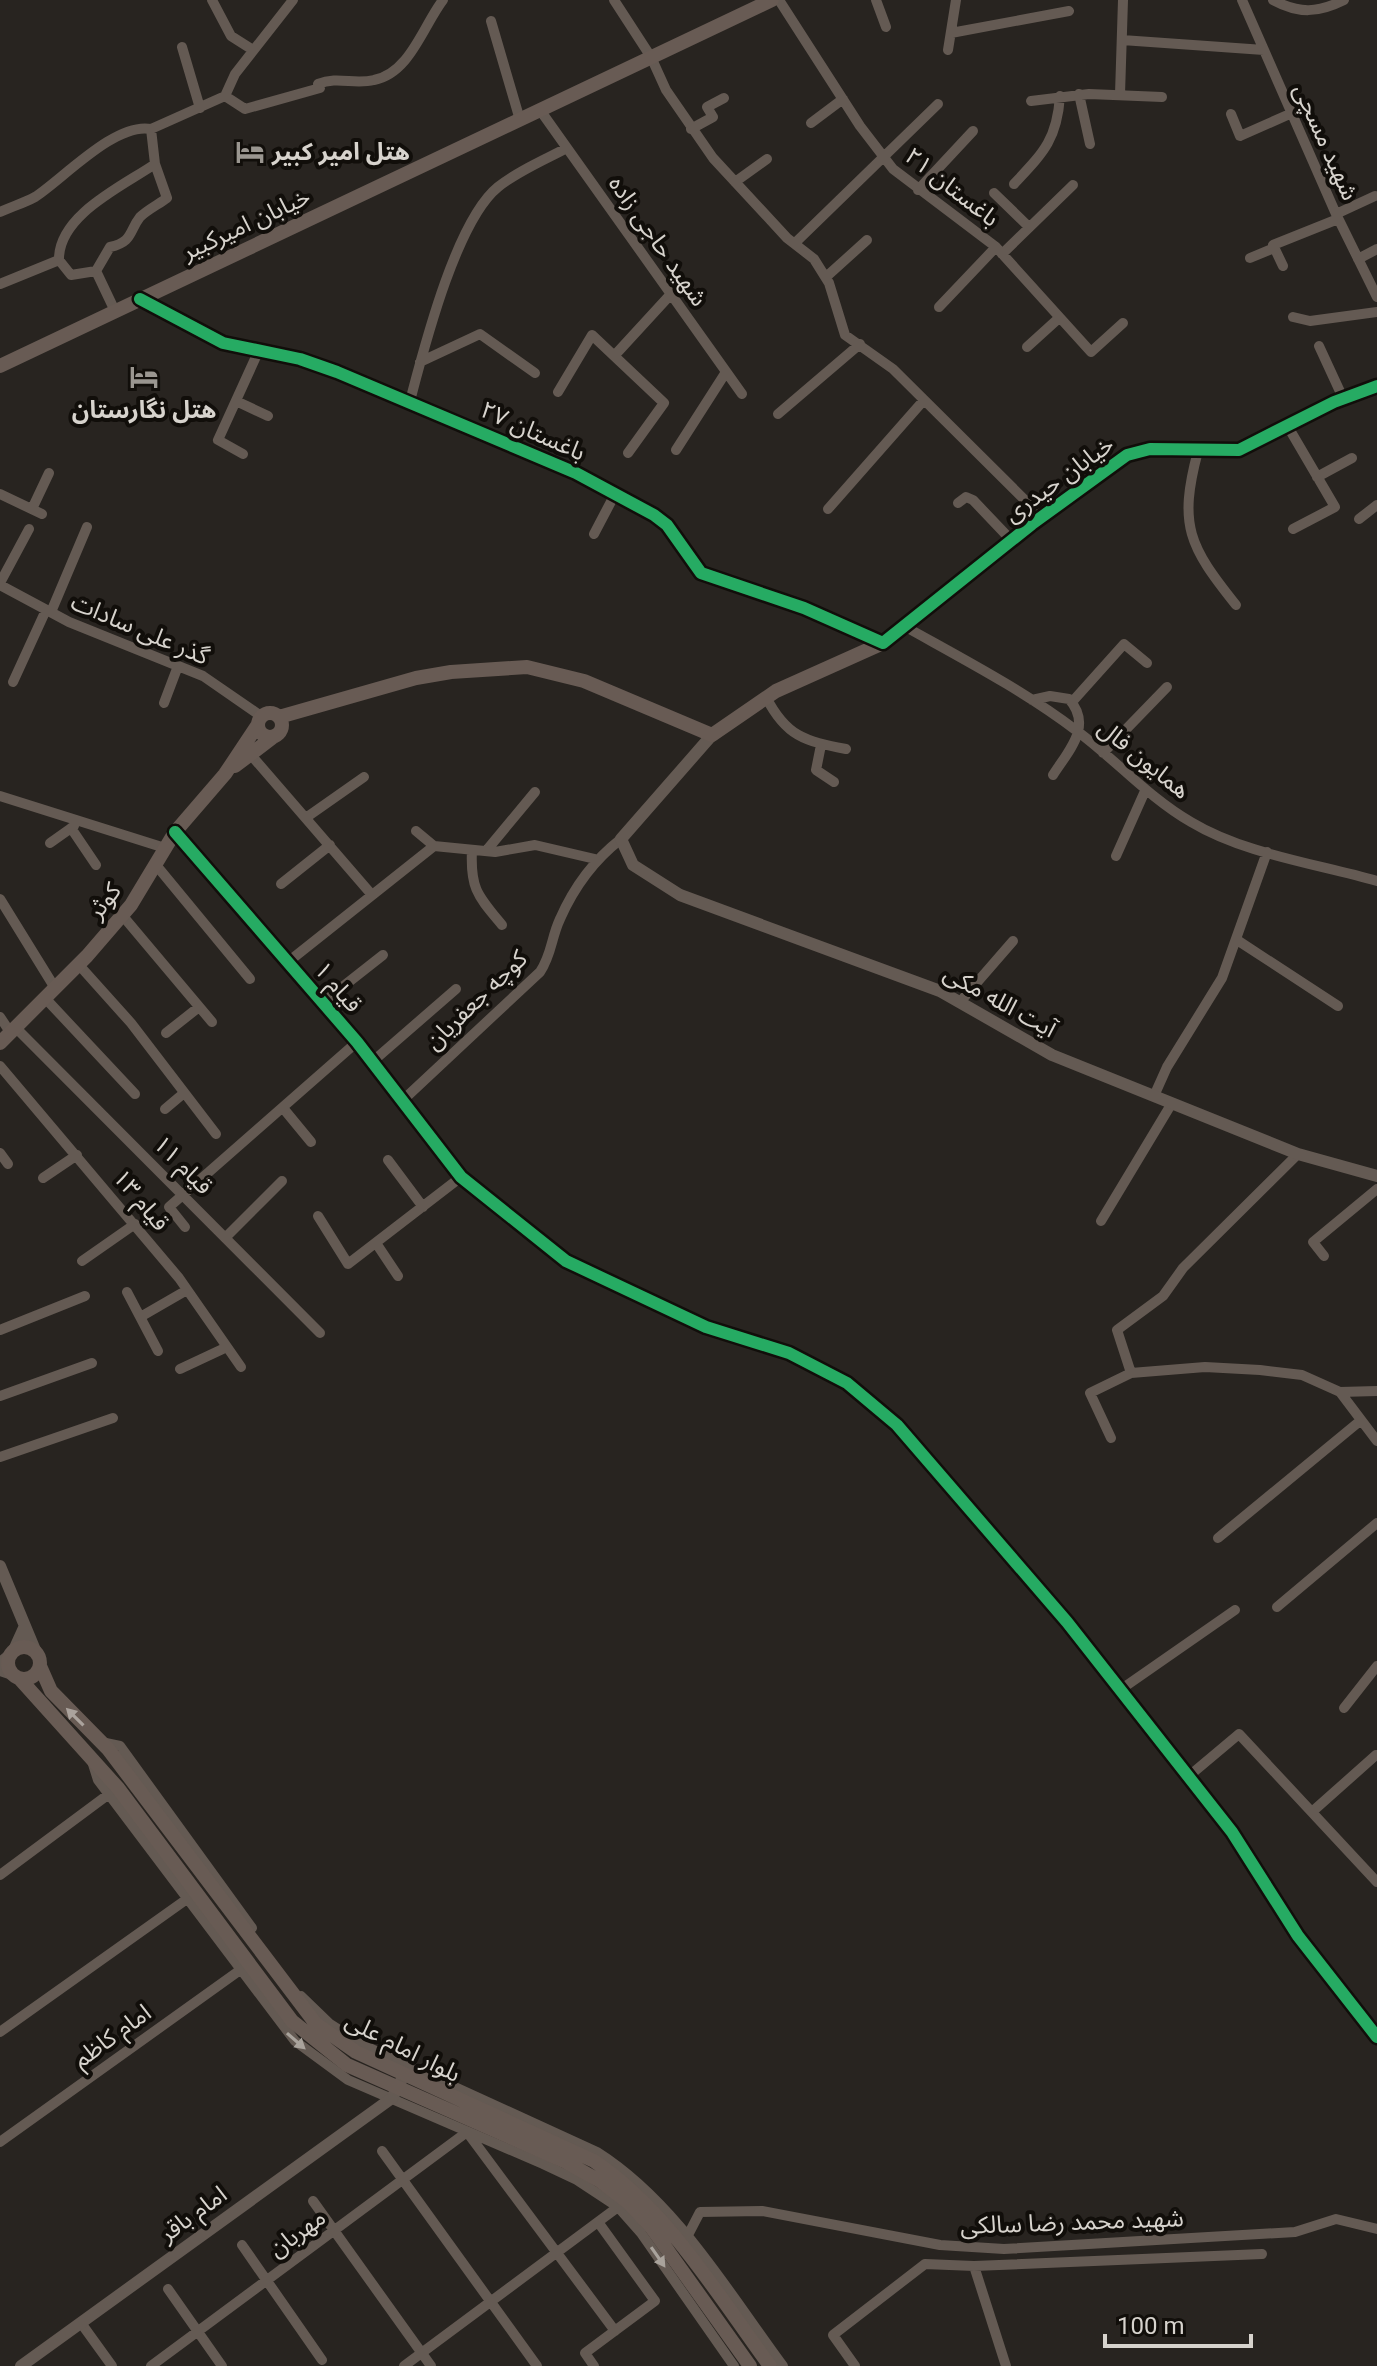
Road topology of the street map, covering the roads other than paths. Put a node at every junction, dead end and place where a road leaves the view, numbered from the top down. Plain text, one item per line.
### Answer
1 (212, 0) edge
2 (293, 0) edge
3 (443, 0) edge
4 (614, 0) edge
5 (772, 0) edge
6 (779, 0) edge
7 (876, 0) edge
8 (956, 0) edge
9 (1123, 0) edge
10 (1242, 0) edge
11 (1273, 0) edge
12 (1344, 0) edge
13 (1069, 11) dead end
14 (491, 21) dead end
15 (886, 27) dead end
16 (951, 33) junction
17 (1122, 40) junction
18 (182, 47) dead end
19 (253, 50) junction
20 (948, 50) dead end
21 (1264, 50) junction
22 (651, 57) junction
23 (1079, 94) junction
24 (1120, 94) junction
25 (225, 96) junction
26 (1060, 96) junction
27 (1162, 97) dead end
28 (724, 98) dead end
29 (843, 99) junction
30 (1031, 101) dead end
31 (938, 104) dead end
32 (200, 108) junction
33 (540, 110) junction
34 (1292, 113) junction
35 (1231, 114) dead end
36 (520, 120) junction
37 (811, 123) dead end
38 (151, 129) junction
39 (691, 129) junction
40 (973, 131) dead end
41 (1090, 144) dead end
42 (567, 148) junction
43 (767, 159) dead end
44 (885, 159) junction
45 (155, 164) junction
46 (735, 182) junction
47 (1014, 184) dead end
48 (1073, 185) dead end
49 (918, 190) junction
50 (994, 193) dead end
51 (1375, 196) edge
52 (0, 212) edge
53 (1337, 216) junction
54 (1029, 227) junction
55 (867, 240) dead end
56 (795, 243) junction
57 (1274, 248) junction
58 (1377, 249) edge
59 (999, 250) junction
60 (1250, 258) dead end
61 (1358, 259) junction
62 (59, 260) junction
63 (1283, 266) dead end
64 (96, 271) junction
65 (826, 277) junction
66 (0, 284) edge
67 (671, 294) junction
68 (1377, 297) edge
69 (140, 299) junction
70 (939, 307) dead end
71 (115, 311) junction
72 (1377, 312) edge
73 (1293, 317) dead end
74 (1059, 318) junction
75 (1123, 323) dead end
76 (860, 344) junction
77 (1319, 346) dead end
78 (1027, 347) dead end
79 (259, 350) junction
80 (615, 355) junction
81 (420, 362) junction
82 (0, 366) edge
83 (726, 372) junction
84 (535, 373) dead end
85 (1377, 386) edge
86 (558, 392) dead end
87 (742, 394) dead end
88 (1343, 398) junction
89 (924, 400) junction
90 (236, 401) junction
91 (410, 401) junction
92 (778, 414) dead end
93 (268, 416) dead end
94 (1287, 425) junction
95 (676, 450) dead end
96 (1198, 451) junction
97 (628, 453) dead end
98 (243, 454) dead end
99 (1352, 458) dead end
100 (49, 473) dead end
101 (1317, 477) junction
102 (0, 494) edge
103 (615, 494) junction
104 (958, 503) dead end
105 (1377, 505) edge
106 (828, 509) dead end
107 (1042, 517) junction
108 (1359, 519) dead end
109 (87, 527) dead end
110 (29, 529) dead end
111 (1293, 529) dead end
112 (594, 534) dead end
113 (1012, 541) junction
114 (0, 584) edge
115 (1236, 605) dead end
116 (49, 611) junction
117 (904, 626) junction
118 (883, 643) junction
119 (1147, 663) dead end
120 (178, 666) junction
121 (13, 682) dead end
122 (1167, 687) dead end
123 (766, 697) junction
124 (1032, 700) junction
125 (1072, 702) junction
126 (164, 703) dead end
127 (319, 705) junction
128 (279, 717) junction
129 (259, 721) junction
130 (1080, 733) junction
131 (712, 735) junction
132 (275, 736) junction
133 (821, 745) junction
134 (846, 749) dead end
135 (1103, 753) junction
136 (251, 755) junction
137 (225, 774) junction
138 (1053, 775) dead end
139 (364, 777) dead end
140 (834, 782) dead end
141 (1145, 791) junction
142 (535, 792) dead end
143 (0, 796) edge
144 (307, 817) junction
145 (75, 825) junction
146 (416, 831) dead end
147 (175, 832) junction
148 (621, 839) junction
149 (50, 843) dead end
150 (330, 845) junction
151 (434, 846) junction
152 (165, 848) junction
153 (472, 850) junction
154 (486, 851) junction
155 (1267, 852) junction
156 (1116, 856) dead end
157 (595, 859) junction
158 (96, 865) dead end
159 (156, 865) junction
160 (1377, 881) edge
161 (281, 884) dead end
162 (372, 895) junction
163 (0, 899) edge
164 (122, 915) junction
165 (502, 925) dead end
166 (1237, 940) junction
167 (1013, 941) dead end
168 (383, 955) dead end
169 (288, 962) junction
170 (79, 965) junction
171 (250, 979) dead end
172 (456, 989) dead end
173 (50, 993) junction
174 (960, 1002) junction
175 (322, 1003) junction
176 (1338, 1006) dead end
177 (199, 1007) junction
178 (0, 1017) edge
179 (212, 1022) dead end
180 (166, 1033) dead end
181 (9, 1034) edge
182 (357, 1042) junction
183 (372, 1062) junction
184 (0, 1066) edge
185 (184, 1093) junction
186 (135, 1094) dead end
187 (1154, 1096) junction
188 (402, 1101) junction
189 (1172, 1103) junction
190 (283, 1108) junction
191 (165, 1109) dead end
192 (216, 1134) dead end
193 (311, 1142) dead end
194 (0, 1153) edge
195 (1298, 1154) junction
196 (77, 1155) junction
197 (388, 1160) dead end
198 (8, 1164) dead end
199 (1377, 1176) edge
200 (461, 1177) junction
201 (43, 1178) dead end
202 (282, 1181) dead end
203 (1377, 1189) edge
204 (184, 1195) junction
205 (423, 1207) junction
206 (318, 1216) dead end
207 (1101, 1221) dead end
208 (135, 1224) junction
209 (185, 1227) dead end
210 (226, 1237) junction
211 (376, 1243) junction
212 (1324, 1256) dead end
213 (82, 1261) dead end
214 (398, 1276) dead end
215 (187, 1290) junction
216 (127, 1292) dead end
217 (85, 1296) dead end
218 (142, 1316) junction
219 (0, 1330) edge
220 (320, 1333) dead end
221 (227, 1347) junction
222 (158, 1351) dead end
223 (92, 1363) dead end
224 (241, 1367) dead end
225 (180, 1369) dead end
226 (1131, 1373) junction
227 (1377, 1391) edge
228 (1340, 1392) junction
229 (0, 1396) edge
230 (113, 1418) dead end
231 (1360, 1421) junction
232 (1111, 1438) dead end
233 (1377, 1441) edge
234 (0, 1457) edge
235 (1377, 1523) edge
236 (1218, 1538) dead end
237 (0, 1566) edge
238 (1277, 1607) dead end
239 (1235, 1610) dead end
240 (24, 1628) junction
241 (35, 1650) junction
242 (8, 1655) edge
243 (40, 1666) junction
244 (1377, 1666) edge
245 (0, 1671) edge
246 (17, 1677) junction
247 (1120, 1690) junction
248 (1344, 1708) dead end
249 (101, 1742) junction
250 (89, 1752) junction
251 (1376, 1755) edge
252 (1189, 1776) junction
253 (109, 1794) junction
254 (1313, 1811) junction
255 (0, 1875) edge
256 (1377, 1882) edge
257 (187, 1899) junction
258 (261, 1948) junction
259 (244, 1968) junction
260 (0, 2032) edge
261 (1377, 2037) edge
262 (398, 2087) junction
263 (467, 2132) junction
264 (0, 2142) edge
265 (382, 2151) dead end
266 (403, 2180) junction
267 (313, 2201) dead end
268 (618, 2207) junction
269 (598, 2222) junction
270 (1377, 2229) edge
271 (334, 2230) junction
272 (687, 2237) junction
273 (242, 2245) dead end
274 (557, 2252) junction
275 (1262, 2254) dead end
276 (974, 2266) junction
277 (267, 2280) junction
278 (168, 2289) dead end
279 (490, 2301) junction
280 (81, 2323) junction
281 (197, 2331) junction
282 (615, 2331) junction
283 (422, 2353) junction
284 (322, 2360) dead end
285 (21, 2366) edge
286 (112, 2366) edge
287 (151, 2366) edge
288 (222, 2366) edge
289 (404, 2366) edge
290 (431, 2366) edge
291 (537, 2366) edge
292 (594, 2366) edge
293 (734, 2366) edge
294 (750, 2366) edge
295 (770, 2366) edge
296 (783, 2366) edge
297 (855, 2366) edge
298 (1006, 2366) edge

1 - 19 street
2 - 19 street
3 - 25 street
4 - 22 street
5 - 22 main road, خیابان امیرکبیر
6 - 29 street, باغستان ۲۱
7 - 15 street
8 - 16 street
9 - 17 street
10 - 21 street, شهید مسچی
11 - 12 street
13 - 16 street
14 - 36 street
16 - 20 street
17 - 21 street
17 - 24 street
18 - 32 street
19 - 25 street
21 - 34 street, شهید مسچی
22 - 33 main road, خیابان امیرکبیر
22 - 39 street
23 - 24 street
23 - 26 street
23 - 41 street
24 - 27 street
25 - 32 street
26 - 30 street
26 - 47 street
28 - 39 street
29 - 37 street
29 - 44 street, باغستان ۲۱
31 - 44 street
32 - 38 street
33 - 36 main road, خیابان امیرکبیر
33 - 42 street, شهید حاجی زاده
34 - 35 street
34 - 53 street, شهید مسچی
36 - 69 main road, خیابان امیرکبیر
38 - 45 street
38 - 52 street
39 - 46 street
40 - 49 street
42 - 67 street, شهید حاجی زاده
42 - 81 street
43 - 46 street
44 - 49 street, باغستان ۲۱
44 - 56 street
45 - 62 street
45 - 64 street
46 - 56 street
48 - 54 street
49 - 59 street, باغستان ۲۱
50 - 54 street
51 - 53 street
53 - 57 street
53 - 61 street, شهید مسچی
54 - 59 street
55 - 65 street
56 - 65 street
57 - 60 street
57 - 63 street
58 - 61 street
59 - 70 street
59 - 74 street, باغستان ۲۱
61 - 68 street, شهید مسچی
62 - 64 street
62 - 66 street
64 - 71 street
65 - 76 street
67 - 80 street
67 - 83 street, شهید حاجی زاده
69 - 71 main road, خیابان امیرکبیر
69 - 79 street, باغستان ۲۷
71 - 82 main road, خیابان امیرکبیر
72 - 73 street
74 - 75 street, باغستان ۲۱
74 - 78 street
76 - 89 street
76 - 92 street
77 - 88 street
79 - 90 street
79 - 91 street, باغستان ۲۷
80 - 86 street
80 - 97 street
81 - 84 street
81 - 91 street
83 - 87 street, شهید حاجی زاده
83 - 95 street
85 - 88 street, خیابان حیدری
88 - 94 street, خیابان حیدری
89 - 106 street
89 - 107 street
90 - 93 street
90 - 98 street
91 - 103 street, باغستان ۲۷
94 - 96 street, خیابان حیدری
94 - 101 street
96 - 107 street, خیابان حیدری
96 - 115 street
99 - 101 street
100 - 102 street
101 - 111 street
103 - 112 street
103 - 118 street, باغستان ۲۷
104 - 113 street
105 - 108 street
107 - 113 street, خیابان حیدری
109 - 116 street
110 - 114 street
113 - 117 street, خیابان حیدری
114 - 116 street, گذر علی سادات
116 - 120 street, گذر علی سادات
116 - 121 street
117 - 118 street, خیابان حیدری
117 - 124 street, همایون فال
118 - 123 main road
119 - 125 street
120 - 126 street
120 - 129 street, گذر علی سادات
122 - 135 street
123 - 131 main road
123 - 133 street
124 - 125 street
124 - 130 street, همایون فال
125 - 130 street
127 - 128 main road
127 - 131 main road
127 - 132 main road
128 - 129 main road
128 - 132 main road
129 - 132 main road
129 - 137 main road
130 - 135 street, همایون فال
130 - 138 street
131 - 148 street, کوچه جعفریان
132 - 136 main road
133 - 134 street
133 - 140 street
135 - 141 street, همایون فال
136 - 137 main road
136 - 144 street
137 - 147 main road, کوثر
139 - 144 street
141 - 155 street, همایون فال
141 - 156 street
142 - 154 street
143 - 145 street
144 - 150 street
145 - 149 street
145 - 152 street
145 - 158 street
146 - 151 street
147 - 152 main road, کوثر
147 - 169 street, قیام ۱
148 - 157 street, کوچه جعفریان
148 - 174 street, آیت الله مکی
150 - 161 street
150 - 162 street
151 - 153 street
151 - 162 street
152 - 159 main road, کوثر
153 - 154 street
153 - 165 street
154 - 157 street
155 - 160 street, همایون فال
155 - 166 street
157 - 188 street, کوچه جعفریان
159 - 164 main road, کوثر
159 - 171 street
162 - 169 street
163 - 173 street
164 - 170 main road, کوثر
164 - 177 street
166 - 176 street
166 - 187 street
167 - 174 street
168 - 175 street
169 - 175 street, قیام ۱
170 - 173 main road, کوثر
170 - 185 street
172 - 183 street
173 - 181 main road, کوثر
173 - 186 street
174 - 187 street, آیت الله مکی
175 - 182 street, قیام ۱
177 - 179 street
177 - 180 street
178 - 181 street, قیام ۱۱
181 - 204 street, قیام ۱۱
182 - 183 street, قیام ۱
182 - 190 street
183 - 188 street, قیام ۱
184 - 196 street, قیام ۱۳
185 - 191 street
185 - 192 street
187 - 189 street, آیت الله مکی
188 - 200 street, قیام ۱
189 - 195 street, آیت الله مکی
189 - 207 street
190 - 193 street
190 - 204 street
194 - 198 street
195 - 199 street, آیت الله مکی
195 - 226 street
196 - 201 street
196 - 208 street, قیام ۱۳
197 - 205 street
200 - 205 street
200 - 247 street, قیام ۱
202 - 210 street
203 - 212 street
204 - 209 street
204 - 210 street, قیام ۱۱
205 - 211 street
206 - 211 street
208 - 213 street
208 - 215 street, قیام ۱۳
210 - 220 street, قیام ۱۱
211 - 214 street
215 - 218 street
215 - 221 street, قیام ۱۳
216 - 218 street
217 - 219 street
218 - 222 street
221 - 224 street, قیام ۱۳
221 - 225 street
223 - 229 street
226 - 228 street
226 - 232 street
227 - 228 street
228 - 231 street
230 - 234 street
231 - 233 street
231 - 236 street
235 - 238 street
237 - 240 street
239 - 247 street
240 - 241 street
240 - 242 street
241 - 242 main road
241 - 243 main road
242 - 246 main road
243 - 246 main road
249 -> 243 main road, بلوار امام علی
244 - 248 street
245 - 246 street
246 - 250 main road, بلوار امام علی
247 - 252 street, قیام ۱
249 - 250 main road
249 - 258 main road, بلوار امام علی
250 - 253 street
250 - 259 main road, بلوار امام علی
251 - 254 street
252 - 254 street
252 - 261 street, قیام ۱
253 - 255 street
253 - 257 street
254 - 256 street
257 - 259 street
257 - 260 street
258 - 262 main road, بلوار امام علی
258 - 272 street
259 -> 262 main road, بلوار امام علی
259 - 264 street, امام کاظم
262 - 263 street
262 - 280 street, امام باقر
262 - 294 main road, بلوار امام علی
262 - 295 main road, بلوار امام علی
263 - 266 street, مهربان
263 - 268 street
263 - 274 street
265 - 266 street
266 - 271 street, مهربان
266 - 279 street
267 - 271 street
268 - 269 street
268 -> 293 street
269 - 274 street
269 - 282 street
270 - 272 street, شهید محمد رضا سالکی
271 - 277 street, مهربان
271 - 283 street
272 - 296 street
273 - 277 street
274 - 279 street
274 - 282 street
275 - 276 street
276 - 297 street
276 - 298 street
277 - 281 street, مهربان
277 - 284 street
278 - 281 street
279 - 283 street
279 - 291 street
280 - 285 street, امام باقر
280 - 286 street
281 - 287 street, مهربان
281 - 288 street
282 - 292 street
283 - 289 street
283 - 290 street

